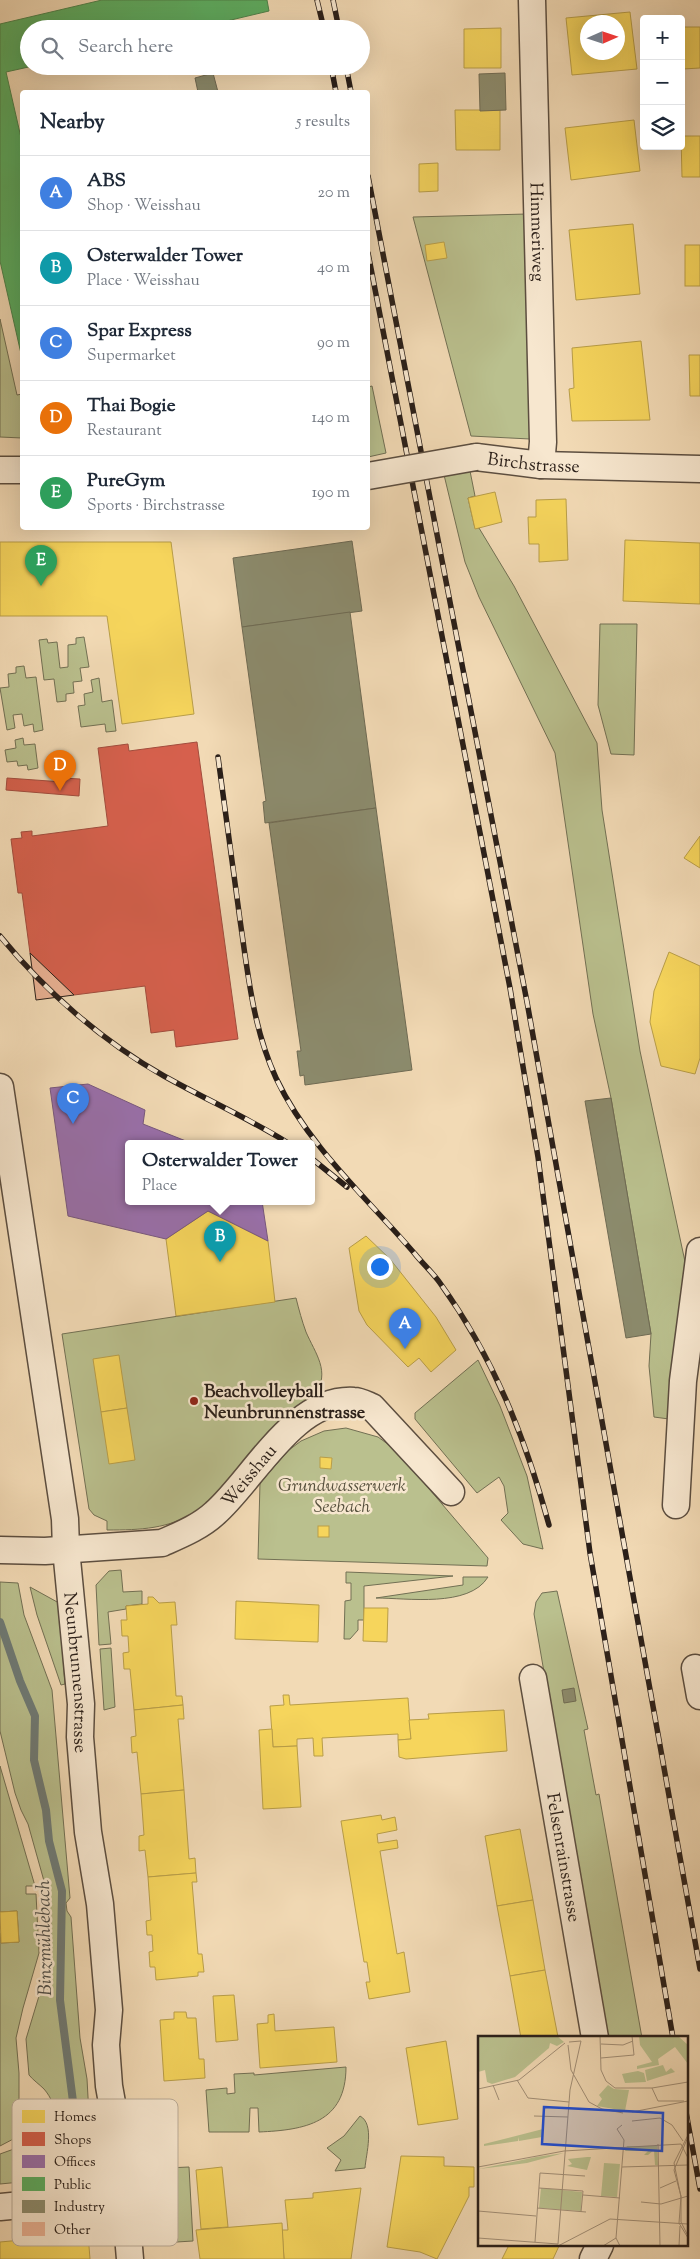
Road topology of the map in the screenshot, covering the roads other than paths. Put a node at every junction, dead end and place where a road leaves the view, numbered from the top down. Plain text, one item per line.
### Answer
1 (532, 0) edge
2 (541, 465) junction
3 (700, 469) edge
4 (0, 470) edge
5 (20, 470) edge
6 (370, 476) edge
7 (0, 1088) edge
8 (700, 1251) edge
9 (451, 1492) dead end
10 (676, 1505) dead end
11 (66, 1549) junction
12 (0, 1550) edge
13 (695, 1668) dead end
14 (533, 1678) dead end
15 (700, 1696) edge
16 (595, 2036) edge
17 (111, 2099) edge
18 (129, 2246) edge
19 (600, 2246) edge
20 (130, 2259) edge
21 (593, 2259) edge

1 - 2 street, Himmeriweg
2 - 3 street, Birchstrasse
2 - 6 street, Birchstrasse, bridge
4 - 5 street
7 - 11 street, Neunbrunnenstrasse
8 - 10 street
9 - 11 street, Weisshau
11 - 12 street, Weisshau
11 - 17 street, Neunbrunnenstrasse
13 - 15 street
14 - 16 street, Felsenrainstrasse
18 - 20 street, Neunbrunnenstrasse
19 - 21 street

